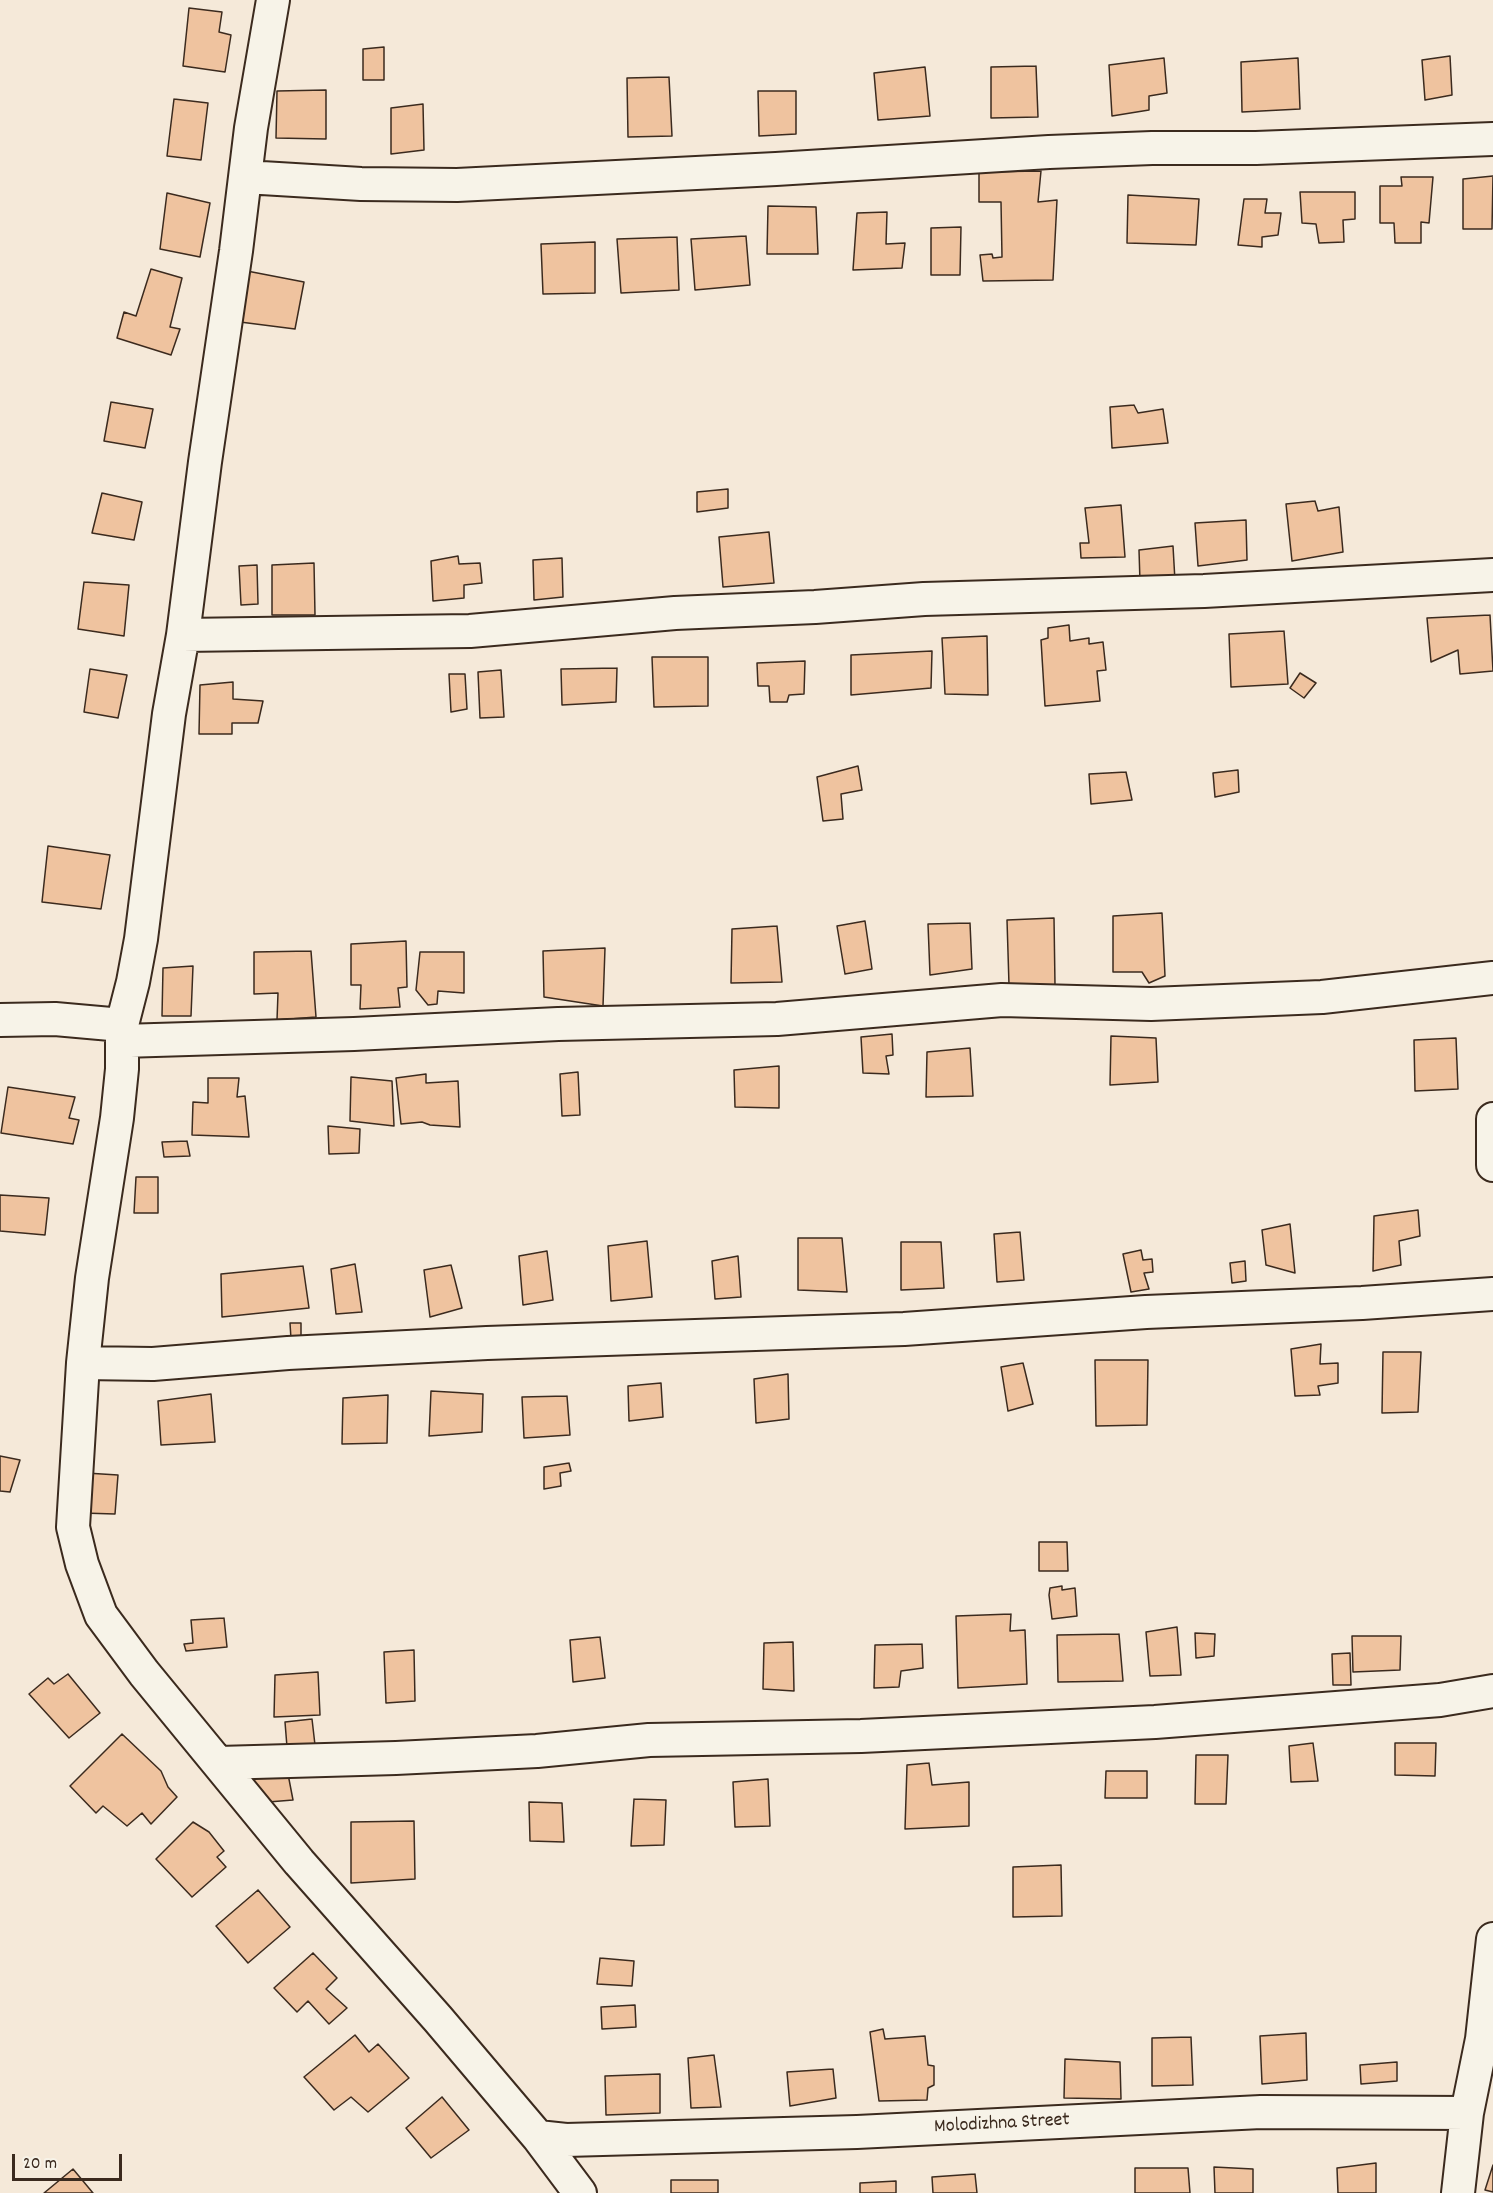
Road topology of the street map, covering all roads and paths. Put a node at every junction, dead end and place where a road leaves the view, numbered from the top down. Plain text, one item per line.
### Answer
1 (273, 0) edge
2 (1493, 139) edge
3 (245, 177) junction
4 (1493, 575) edge
5 (183, 635) junction
6 (1493, 978) edge
7 (0, 1020) edge
8 (122, 1033) junction
9 (1493, 1119) edge
10 (1493, 1165) edge
11 (1493, 1294) edge
12 (83, 1363) junction
13 (1493, 1691) edge
14 (219, 1763) junction
15 (1493, 1939) edge
16 (1467, 2113) junction
17 (538, 2137) junction
18 (580, 2193) edge
19 (1458, 2193) edge

1 - 3 street
2 - 3 street
3 - 5 street
4 - 5 street
5 - 8 street
6 - 8 street
7 - 8 street
8 - 12 street
9 - 10 street
11 - 12 street
12 - 14 street
13 - 14 street
14 - 17 street
15 - 16 street
16 - 17 street, Molodizhna Street
16 - 19 street
17 - 18 street

